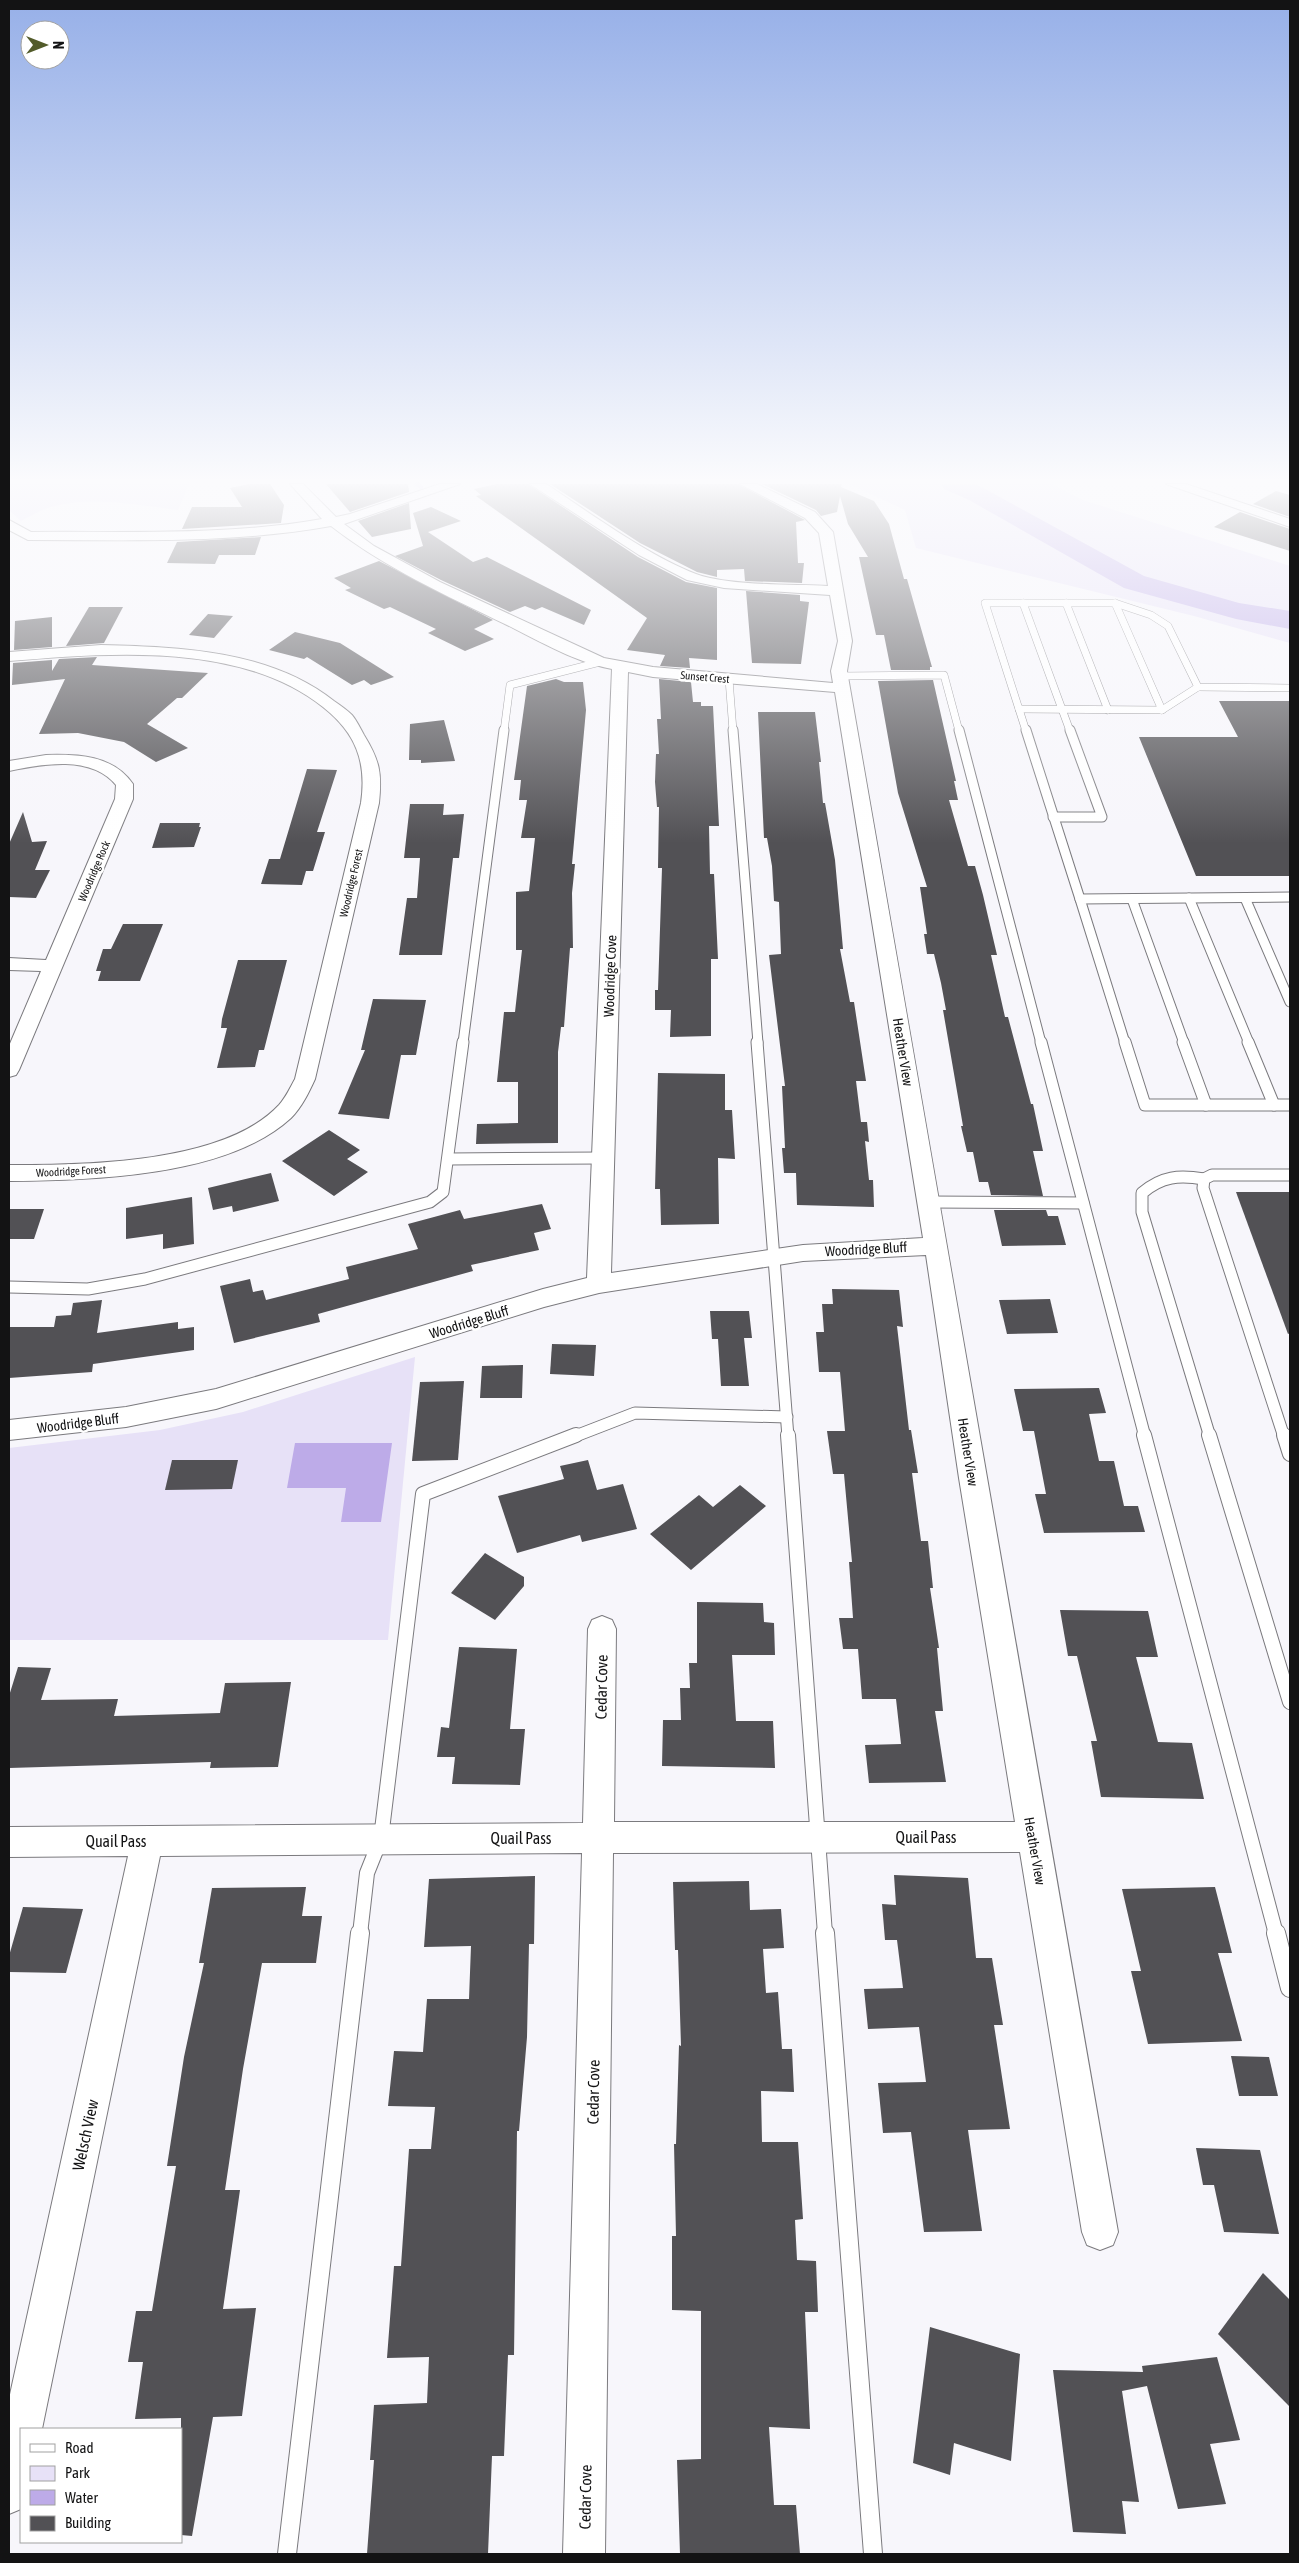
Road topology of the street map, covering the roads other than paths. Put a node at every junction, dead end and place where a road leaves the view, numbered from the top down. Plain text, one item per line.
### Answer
1 (1023, 603) edge
2 (1066, 603) edge
3 (475, 604) edge
4 (840, 604) edge
5 (985, 604) edge
6 (1096, 604) edge
7 (1115, 604) junction
8 (9, 657) edge
9 (600, 662) junction
10 (620, 668) junction
11 (729, 678) junction
12 (841, 678) junction
13 (1198, 687) junction
14 (1290, 688) edge
15 (1019, 709) junction
16 (1061, 710) junction
17 (1108, 710) junction
18 (1162, 710) junction
19 (9, 766) edge
20 (1053, 817) junction
21 (1290, 897) edge
22 (1189, 898) junction
23 (1245, 898) junction
24 (1080, 899) junction
25 (1132, 899) junction
26 (9, 964) edge
27 (53, 966) junction
28 (1290, 1002) edge
29 (9, 1070) edge
30 (1206, 1105) junction
31 (1274, 1105) junction
32 (1290, 1105) edge
33 (604, 1158) junction
34 (449, 1159) junction
35 (9, 1173) edge
36 (1290, 1175) edge
37 (1204, 1179) junction
38 (928, 1202) junction
39 (1083, 1203) junction
40 (936, 1246) junction
41 (776, 1256) junction
42 (599, 1284) junction
43 (9, 1287) edge
44 (787, 1417) junction
45 (9, 1430) edge
46 (1290, 1454) edge
47 (602, 1629) dead end
48 (1290, 1702) edge
49 (1033, 1837) junction
50 (381, 1838) junction
51 (598, 1838) junction
52 (817, 1838) junction
53 (147, 1841) junction
54 (9, 1842) edge
55 (1290, 1988) edge
56 (1100, 2232) dead end
57 (19, 2430) edge
58 (9, 2494) edge
59 (287, 2554) edge
60 (584, 2554) edge
61 (873, 2554) edge

1 - 16 lane
2 - 17 lane
3 - 9 street, Sunset Crest
4 - 12 street
5 - 15 lane
6 - 7 lane
7 - 13 lane
7 - 18 lane
8 - 35 street, Woodridge Forest
9 - 10 street, Sunset Crest
9 - 34 lane
10 - 11 street, Sunset Crest
10 - 33 street, Woodridge Cove
11 - 12 street, Sunset Crest
11 - 41 lane
12 - 38 street, Heather View
12 - 39 lane
13 - 14 lane
13 - 18 lane
15 - 16 lane
15 - 20 lane
16 - 17 lane
16 - 20 lane
17 - 18 lane
19 - 27 street, Woodridge Rock
20 - 24 lane
21 - 23 lane
22 - 23 lane
22 - 25 lane
22 - 31 lane
23 - 28 lane
24 - 25 lane
24 - 30 lane
25 - 30 lane
26 - 27 street
27 - 29 street, Woodridge Rock
30 - 31 lane
31 - 32 lane
33 - 34 lane
33 - 42 street, Woodridge Cove
34 - 43 lane
36 - 37 lane
37 - 46 lane
37 - 48 lane
38 - 39 lane
38 - 40 street, Heather View
39 - 55 lane
40 - 41 street, Woodridge Bluff
40 - 49 street, Heather View
41 - 42 street, Woodridge Bluff
41 - 44 lane
42 - 45 street, Woodridge Bluff
44 - 50 lane
44 - 52 lane
47 - 51 street, Cedar Cove
49 - 52 street, Quail Pass
49 - 56 street, Heather View
50 - 51 street, Quail Pass
50 - 53 street, Quail Pass
50 - 59 lane
51 - 52 street, Quail Pass
51 - 60 street, Cedar Cove
52 - 61 lane
53 - 54 street, Quail Pass
53 - 57 street, Welsch View
57 - 58 street, Welsch View

